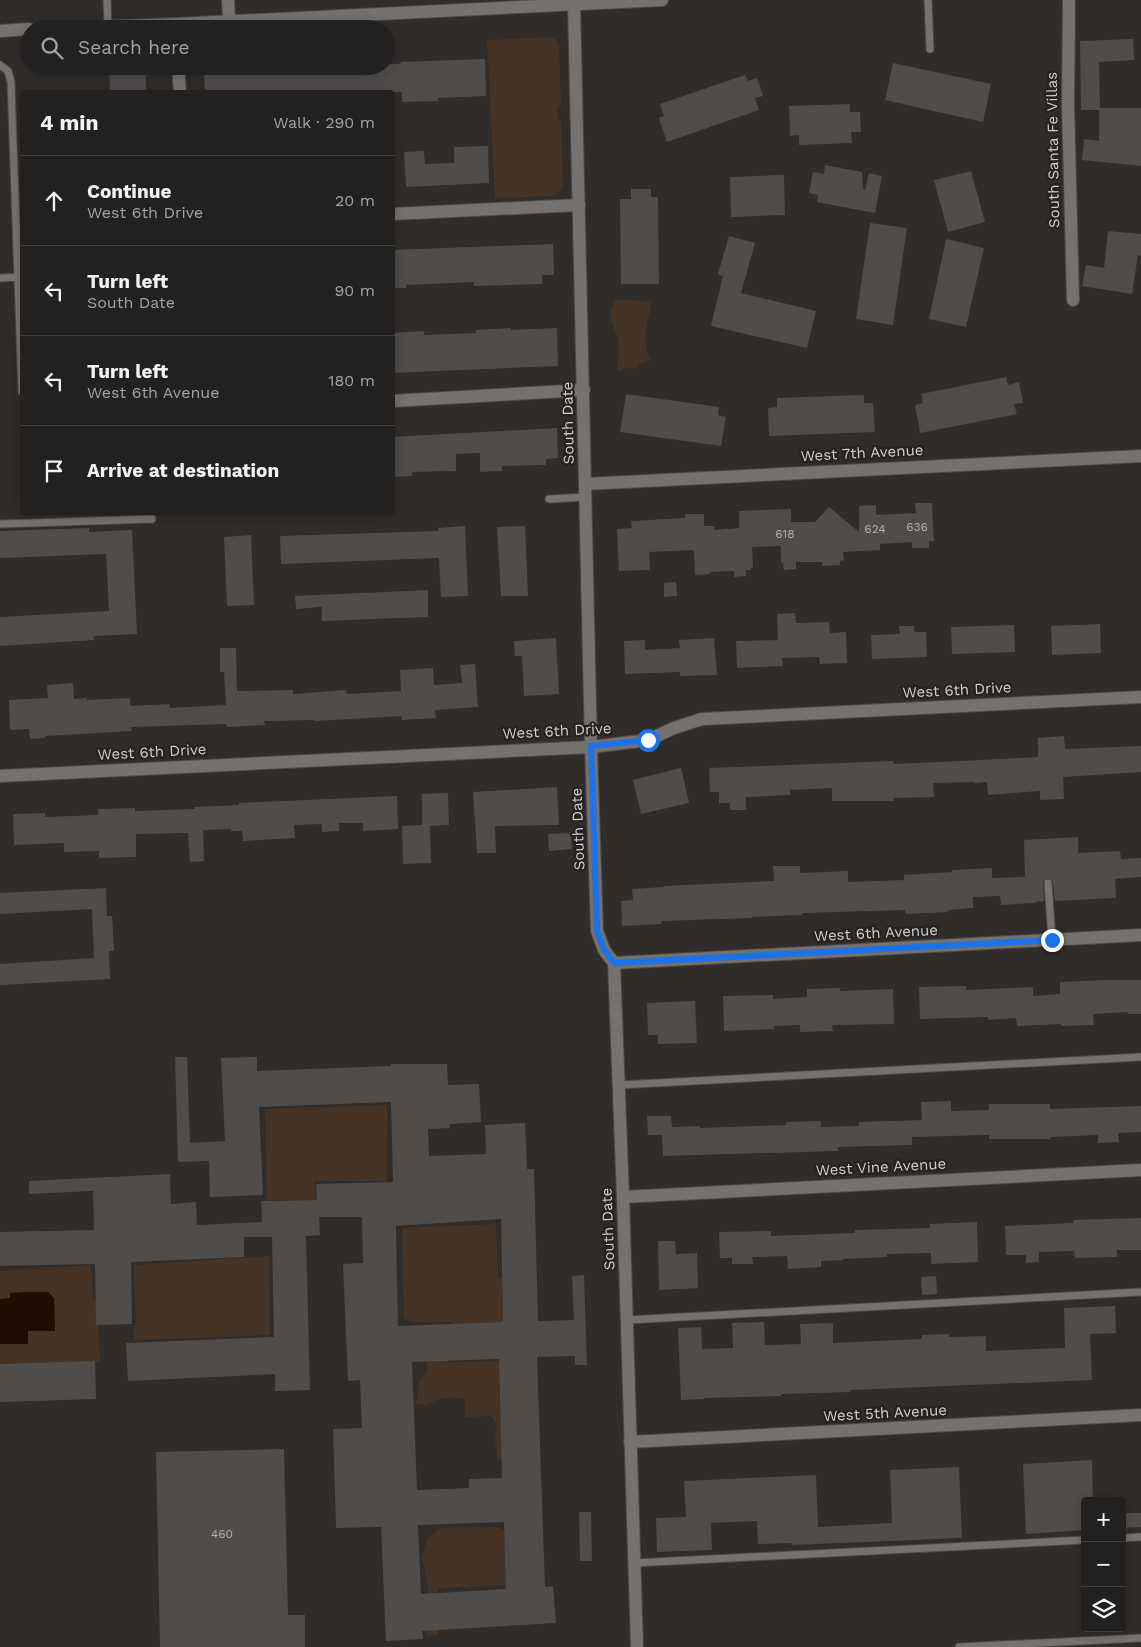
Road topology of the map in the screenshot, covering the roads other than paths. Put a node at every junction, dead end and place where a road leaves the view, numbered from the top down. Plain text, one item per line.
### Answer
1 (107, 0) edge
2 (228, 0) edge
3 (662, 0) edge
4 (928, 0) edge
5 (1069, 0) edge
6 (574, 4) junction
7 (108, 20) edge
8 (229, 20) joint
9 (20, 30) edge
10 (0, 31) edge
11 (930, 49) dead end
12 (0, 66) edge
13 (179, 75) edge
14 (180, 90) edge
15 (579, 205) junction
16 (395, 214) edge
17 (20, 258) edge
18 (20, 277) edge
19 (0, 278) edge
20 (1072, 300) dead end
21 (584, 390) junction
22 (395, 401) edge
23 (1141, 456) edge
24 (585, 484) junction
25 (586, 498) junction
26 (549, 499) dead end
27 (152, 519) dead end
28 (0, 524) edge
29 (1141, 697) edge
30 (591, 746) junction
31 (0, 776) edge
32 (1048, 883) dead end
33 (1141, 935) edge
34 (1052, 940) junction
35 (614, 963) junction
36 (1141, 1057) edge
37 (619, 1085) junction
38 (1141, 1170) edge
39 (624, 1197) junction
40 (1141, 1292) edge
41 (627, 1320) junction
42 (1141, 1415) edge
43 (630, 1442) junction
44 (1141, 1537) edge
45 (1126, 1538) edge
46 (1081, 1540) edge
47 (634, 1563) junction
48 (1141, 1638) edge
49 (636, 1647) edge
50 (959, 1647) edge

1 - 7 lane
2 - 8 street
3 - 6 street
4 - 11 lane
5 - 20 street, South Santa Fe Villas
6 - 8 street
6 - 15 street, South Date
9 - 10 street
12 - 17 lane
13 - 14 street
15 - 16 street
15 - 21 street, South Date
18 - 19 lane
21 - 22 street
21 - 24 street, South Date
23 - 24 street, West 7th Avenue
24 - 25 street, South Date
25 - 26 lane
25 - 30 street, South Date
27 - 28 lane
29 - 30 street, West 6th Drive
30 - 31 street, West 6th Drive
30 - 35 street, South Date
32 - 34 lane
33 - 34 street, West 6th Avenue
34 - 35 street, West 6th Avenue
35 - 37 street, South Date
36 - 37 lane
37 - 39 street, South Date
38 - 39 street, West Vine Avenue
39 - 41 street, South Date
40 - 41 lane
41 - 43 street, South Date
42 - 43 street, West 5th Avenue
43 - 47 street, South Date
44 - 45 lane
46 - 47 lane
47 - 49 street, South Date
48 - 50 lane

